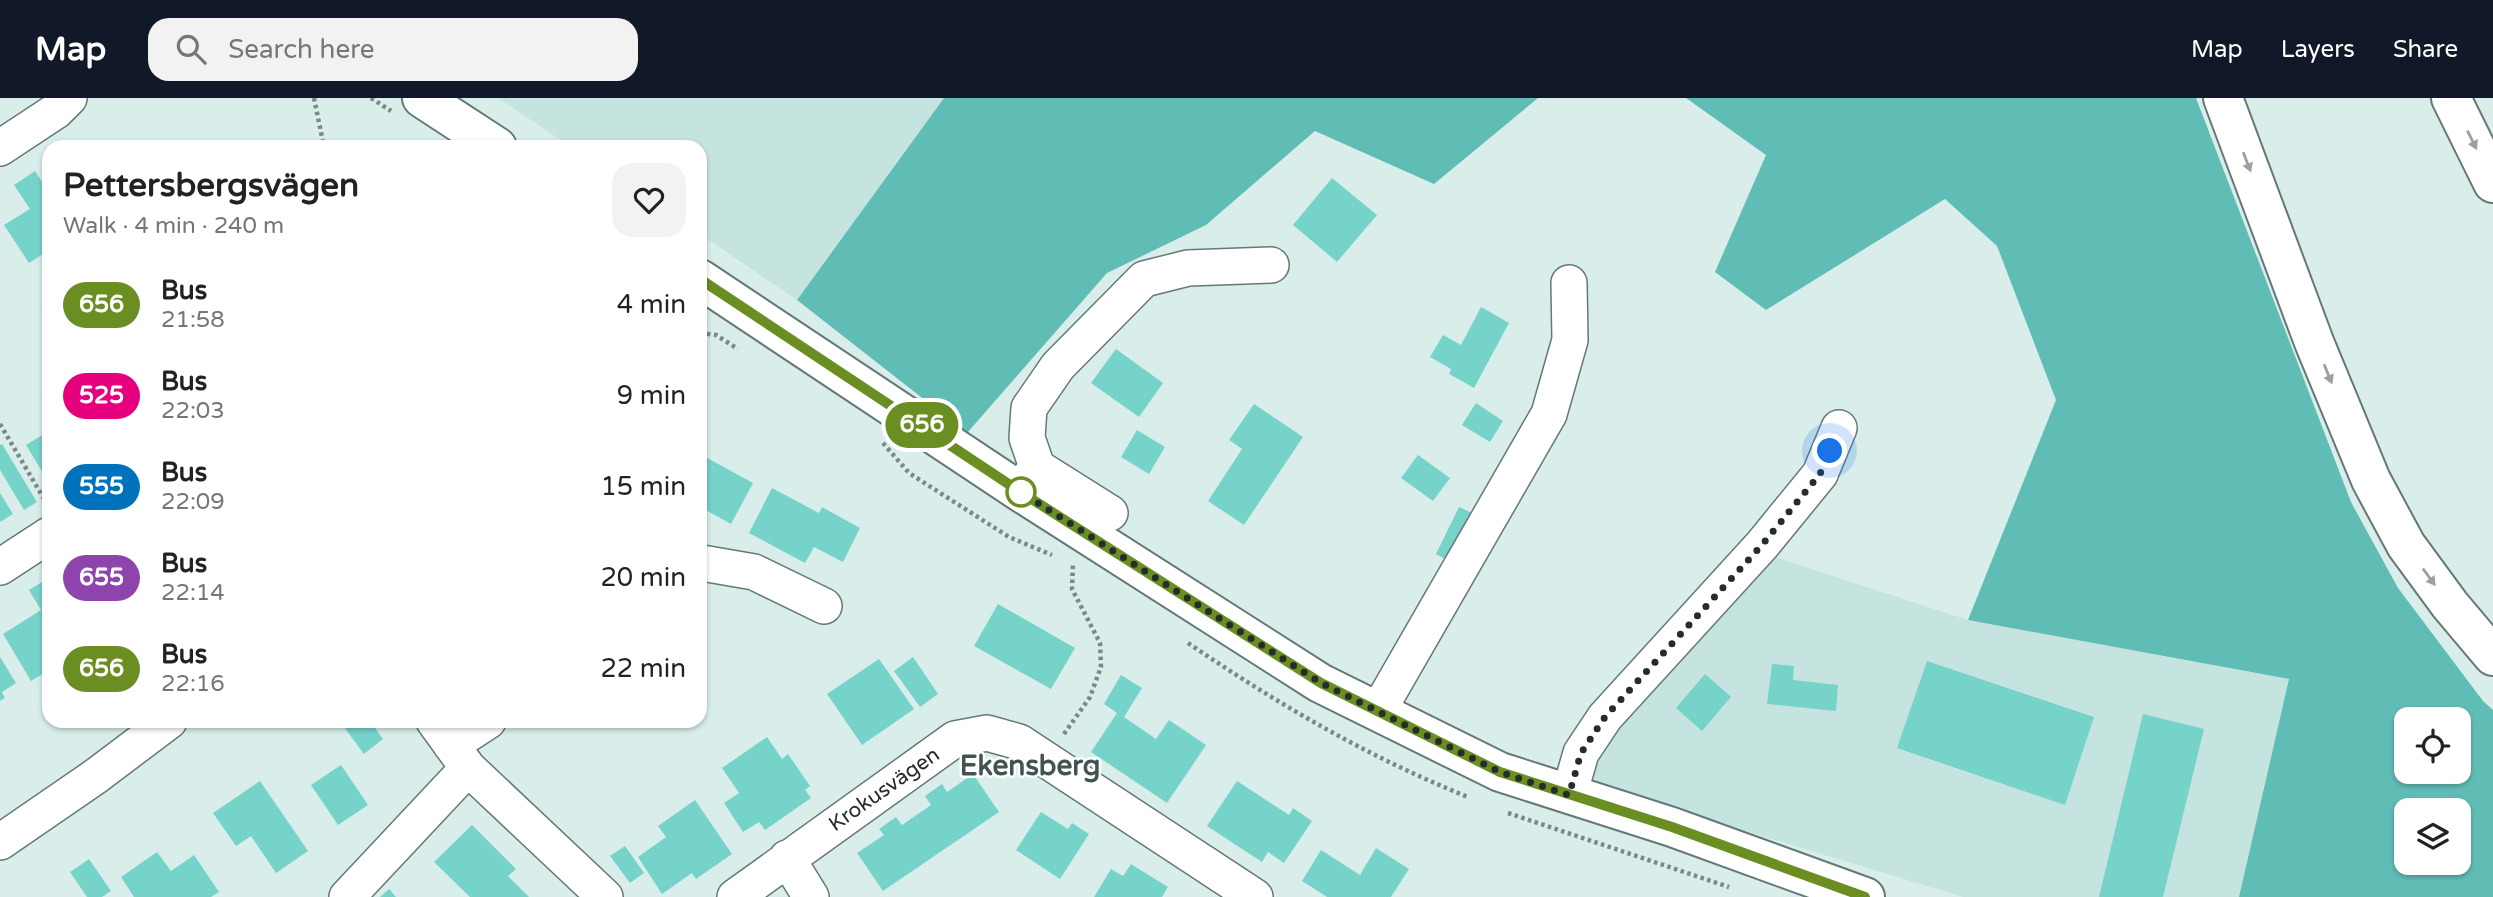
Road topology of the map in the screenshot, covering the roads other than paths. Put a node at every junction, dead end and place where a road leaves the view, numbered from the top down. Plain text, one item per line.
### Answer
1 (69, 98) edge
2 (422, 98) edge
3 (2223, 98) edge
4 (2451, 98) edge
5 (486, 140) edge
6 (0, 148) edge
7 (2493, 183) edge
8 (1271, 265) dead end
9 (707, 283) edge
10 (1569, 283) dead end
11 (1839, 428) dead end
12 (1028, 479) junction
13 (1110, 513) dead end
14 (42, 540) edge
15 (707, 565) edge
16 (0, 567) edge
17 (824, 606) dead end
18 (2493, 656) edge
19 (1377, 711) junction
20 (160, 728) edge
21 (477, 728) edge
22 (451, 745) edge
23 (1569, 795) junction
24 (0, 842) edge
25 (787, 858) junction
26 (347, 897) edge
27 (605, 897) edge
28 (735, 897) edge
29 (811, 897) edge
30 (1255, 897) edge
31 (1865, 897) edge

1 - 6 street
2 - 5 main road
3 -> 18 main road
4 -> 7 main road
8 - 12 street
9 - 12 main road
10 - 19 street
11 - 23 street
12 - 13 street
12 - 19 main road
14 - 16 street
15 - 17 street
19 - 23 main road
20 - 24 street
21 - 22 street
22 - 26 street
22 - 27 street
23 - 31 main road
25 - 28 street, Krokusvägen
25 - 29 street
25 - 30 street, Krokusvägen

